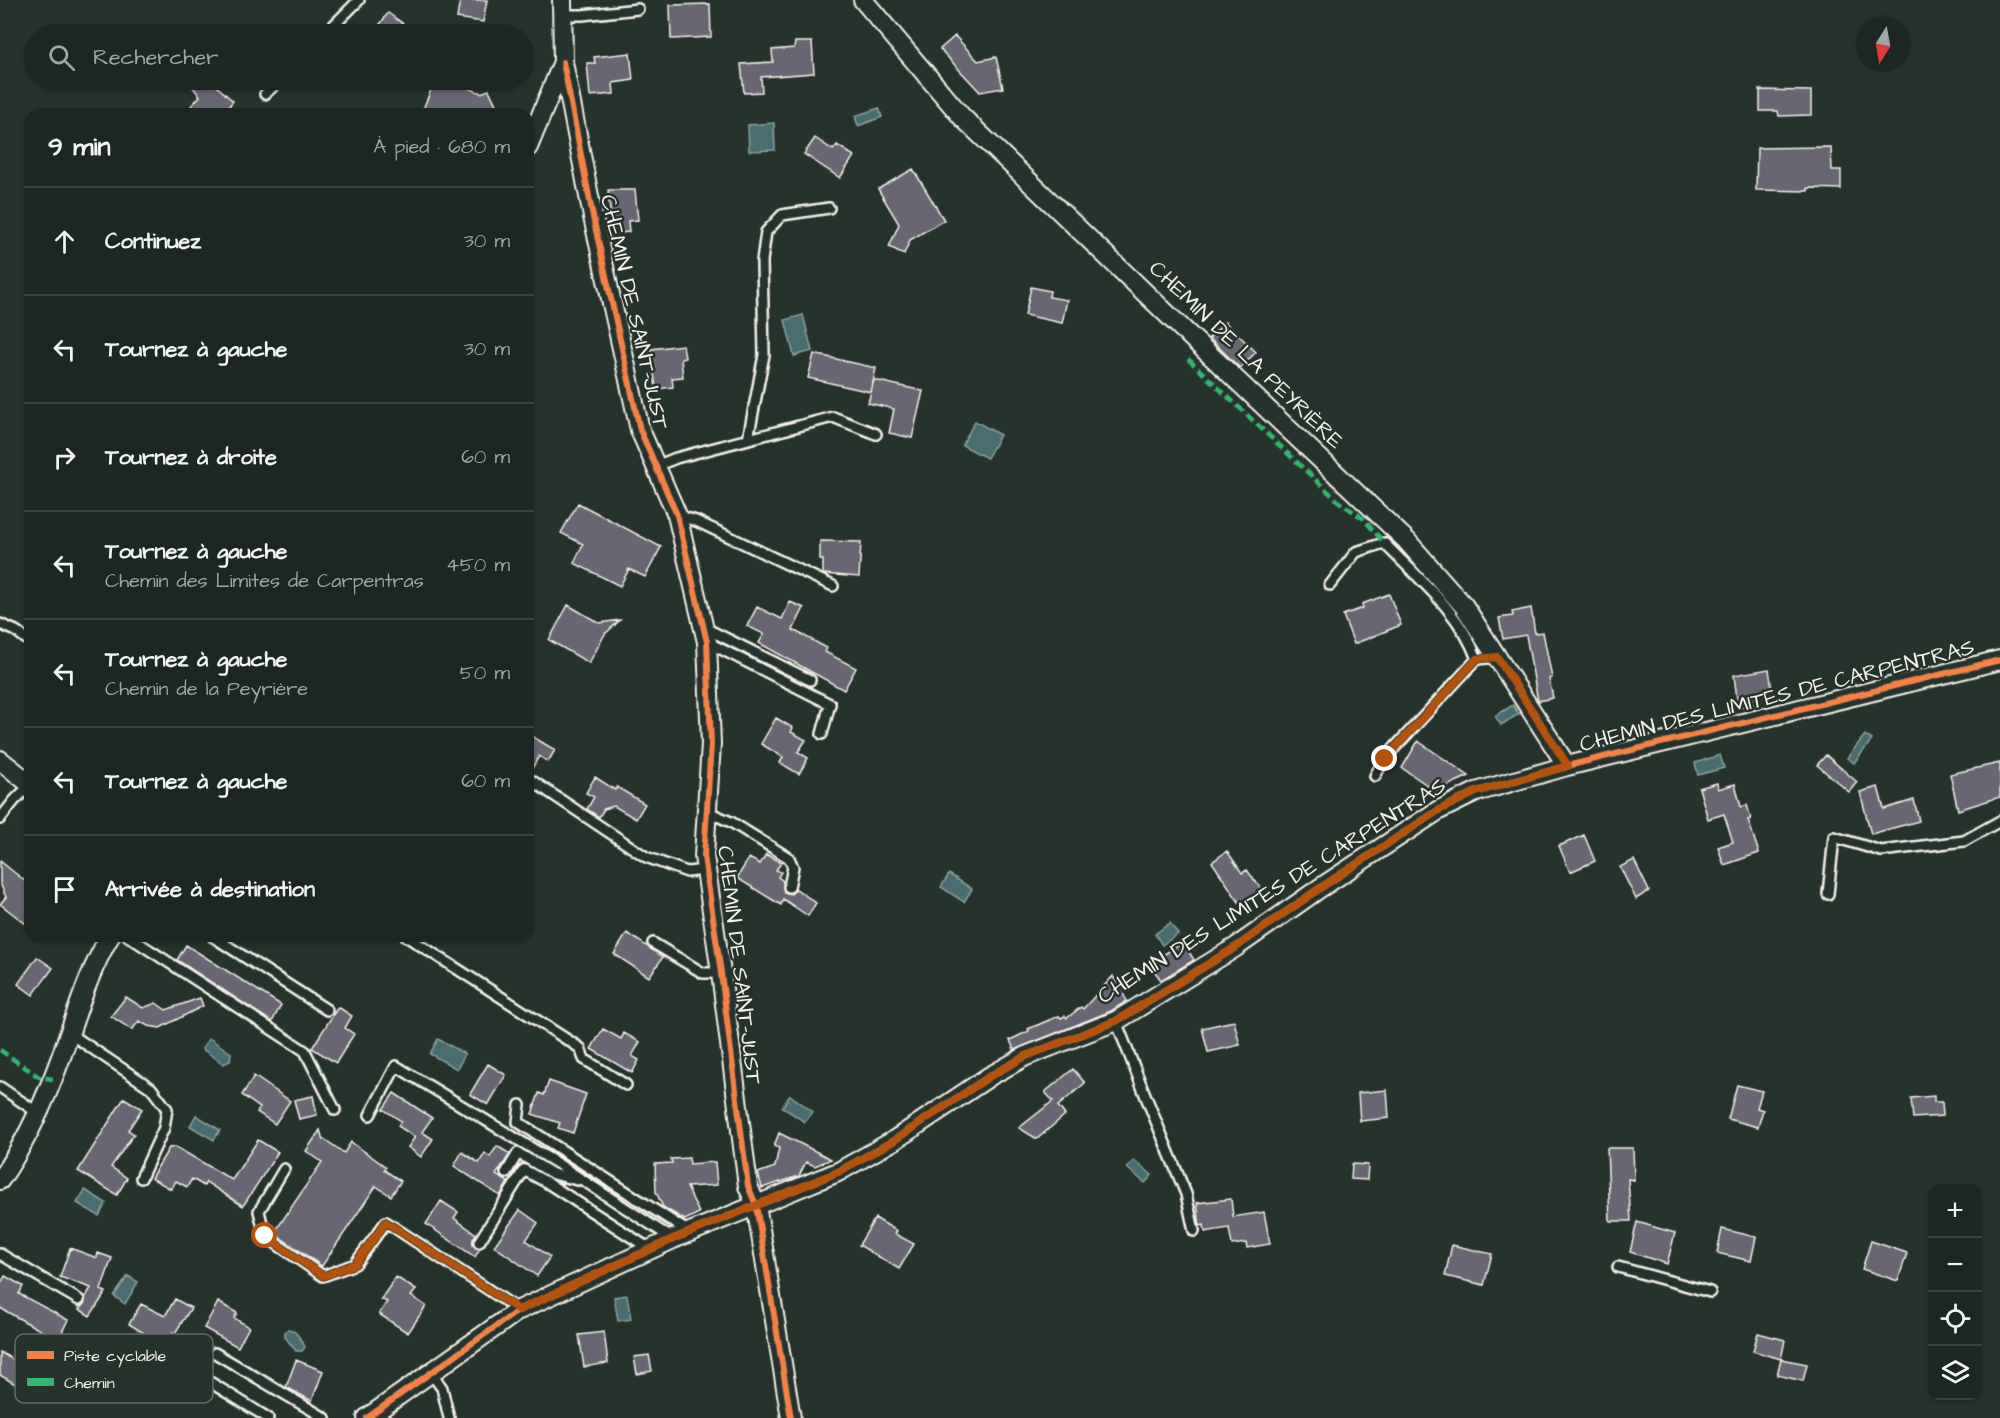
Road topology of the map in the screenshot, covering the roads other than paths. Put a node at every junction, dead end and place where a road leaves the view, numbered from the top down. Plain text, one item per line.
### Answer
1 (359, 0) edge
2 (863, 0) edge
3 (562, 7) edge
4 (638, 9) dead end
5 (335, 24) edge
6 (562, 62) junction
7 (269, 90) edge
8 (265, 94) dead end
9 (534, 132) edge
10 (829, 208) dead end
11 (876, 434) dead end
12 (748, 439) junction
13 (656, 466) junction
14 (677, 515) junction
15 (1330, 585) dead end
16 (833, 586) dead end
17 (0, 624) edge
18 (705, 634) junction
19 (24, 637) edge
20 (1497, 657) junction
21 (1477, 659) junction
22 (2000, 660) edge
23 (810, 680) dead end
24 (822, 734) dead end
25 (0, 760) edge
26 (1568, 766) junction
27 (1375, 776) dead end
28 (24, 779) edge
29 (534, 782) edge
30 (24, 790) edge
31 (706, 811) junction
32 (0, 819) edge
33 (2000, 821) edge
34 (706, 870) junction
35 (789, 888) dead end
36 (1828, 894) dead end
37 (106, 942) edge
38 (137, 942) edge
39 (221, 942) edge
40 (415, 942) edge
41 (653, 943) dead end
42 (721, 973) junction
43 (327, 1010) dead end
44 (1116, 1021) junction
45 (69, 1033) junction
46 (626, 1085) dead end
47 (0, 1087) edge
48 (520, 1105) dead end
49 (335, 1110) dead end
50 (38, 1113) junction
51 (370, 1115) dead end
52 (284, 1169) dead end
53 (506, 1173) dead end
54 (141, 1178) dead end
55 (0, 1180) edge
56 (585, 1182) junction
57 (756, 1205) junction
58 (1194, 1231) dead end
59 (681, 1235) junction
60 (479, 1242) dead end
61 (650, 1250) junction
62 (0, 1254) edge
63 (1618, 1267) dead end
64 (1710, 1292) dead end
65 (79, 1300) dead end
66 (519, 1310) junction
67 (215, 1353) dead end
68 (431, 1372) junction
69 (213, 1384) edge
70 (268, 1418) edge
71 (325, 1418) edge
72 (367, 1418) edge
73 (449, 1418) edge
74 (791, 1418) edge

1 - 5 lane
2 - 20 street, CHEMIN DE LA PEYRIÈRE
3 - 4 lane
3 - 6 street
6 - 9 street
6 - 13 street, CHEMIN DE SAINT-JUST
7 - 8 lane
10 - 12 lane
11 - 12 lane
12 - 13 lane
13 - 14 street, CHEMIN DE SAINT-JUST
14 - 16 lane
14 - 18 street, CHEMIN DE SAINT-JUST
15 - 21 lane
17 - 19 lane
18 - 23 lane
18 - 24 lane
18 - 31 street, CHEMIN DE SAINT-JUST
20 - 21 lane
20 - 26 street, CHEMIN DE LA PEYRIÈRE
21 - 27 lane
22 - 26 street, CHEMIN DES LIMITES DE CARPENTRAS
25 - 28 street
26 - 44 street, CHEMIN DES LIMITES DE CARPENTRAS
29 - 34 lane
30 - 32 lane
31 - 34 street, CHEMIN DE SAINT-JUST
31 - 35 lane
33 - 36 lane
34 - 42 street, CHEMIN DE SAINT-JUST
37 - 45 street
38 - 49 lane
39 - 43 lane
40 - 46 lane
41 - 42 lane
42 - 57 street, CHEMIN DE SAINT-JUST
44 - 57 street, CHEMIN DES LIMITES DE CARPENTRAS
44 - 58 lane
45 - 50 street
45 - 54 lane
47 - 50 lane
48 - 59 lane
50 - 55 street
51 - 56 lane
52 - 66 lane
53 - 56 lane
56 - 59 lane
57 - 59 street, CHEMIN DES LIMITES DE CARPENTRAS
57 - 74 street, CHEMIN DE SAINT-JUST
59 - 61 street, CHEMIN DES LIMITES DE CARPENTRAS
60 - 61 lane
61 - 66 street, CHEMIN DES LIMITES DE CARPENTRAS
62 - 65 lane
63 - 64 lane
66 - 68 street, CHEMIN DES LIMITES DE CARPENTRAS
67 - 71 lane
68 - 72 street, CHEMIN DES LIMITES DE CARPENTRAS
68 - 73 lane
69 - 70 lane

